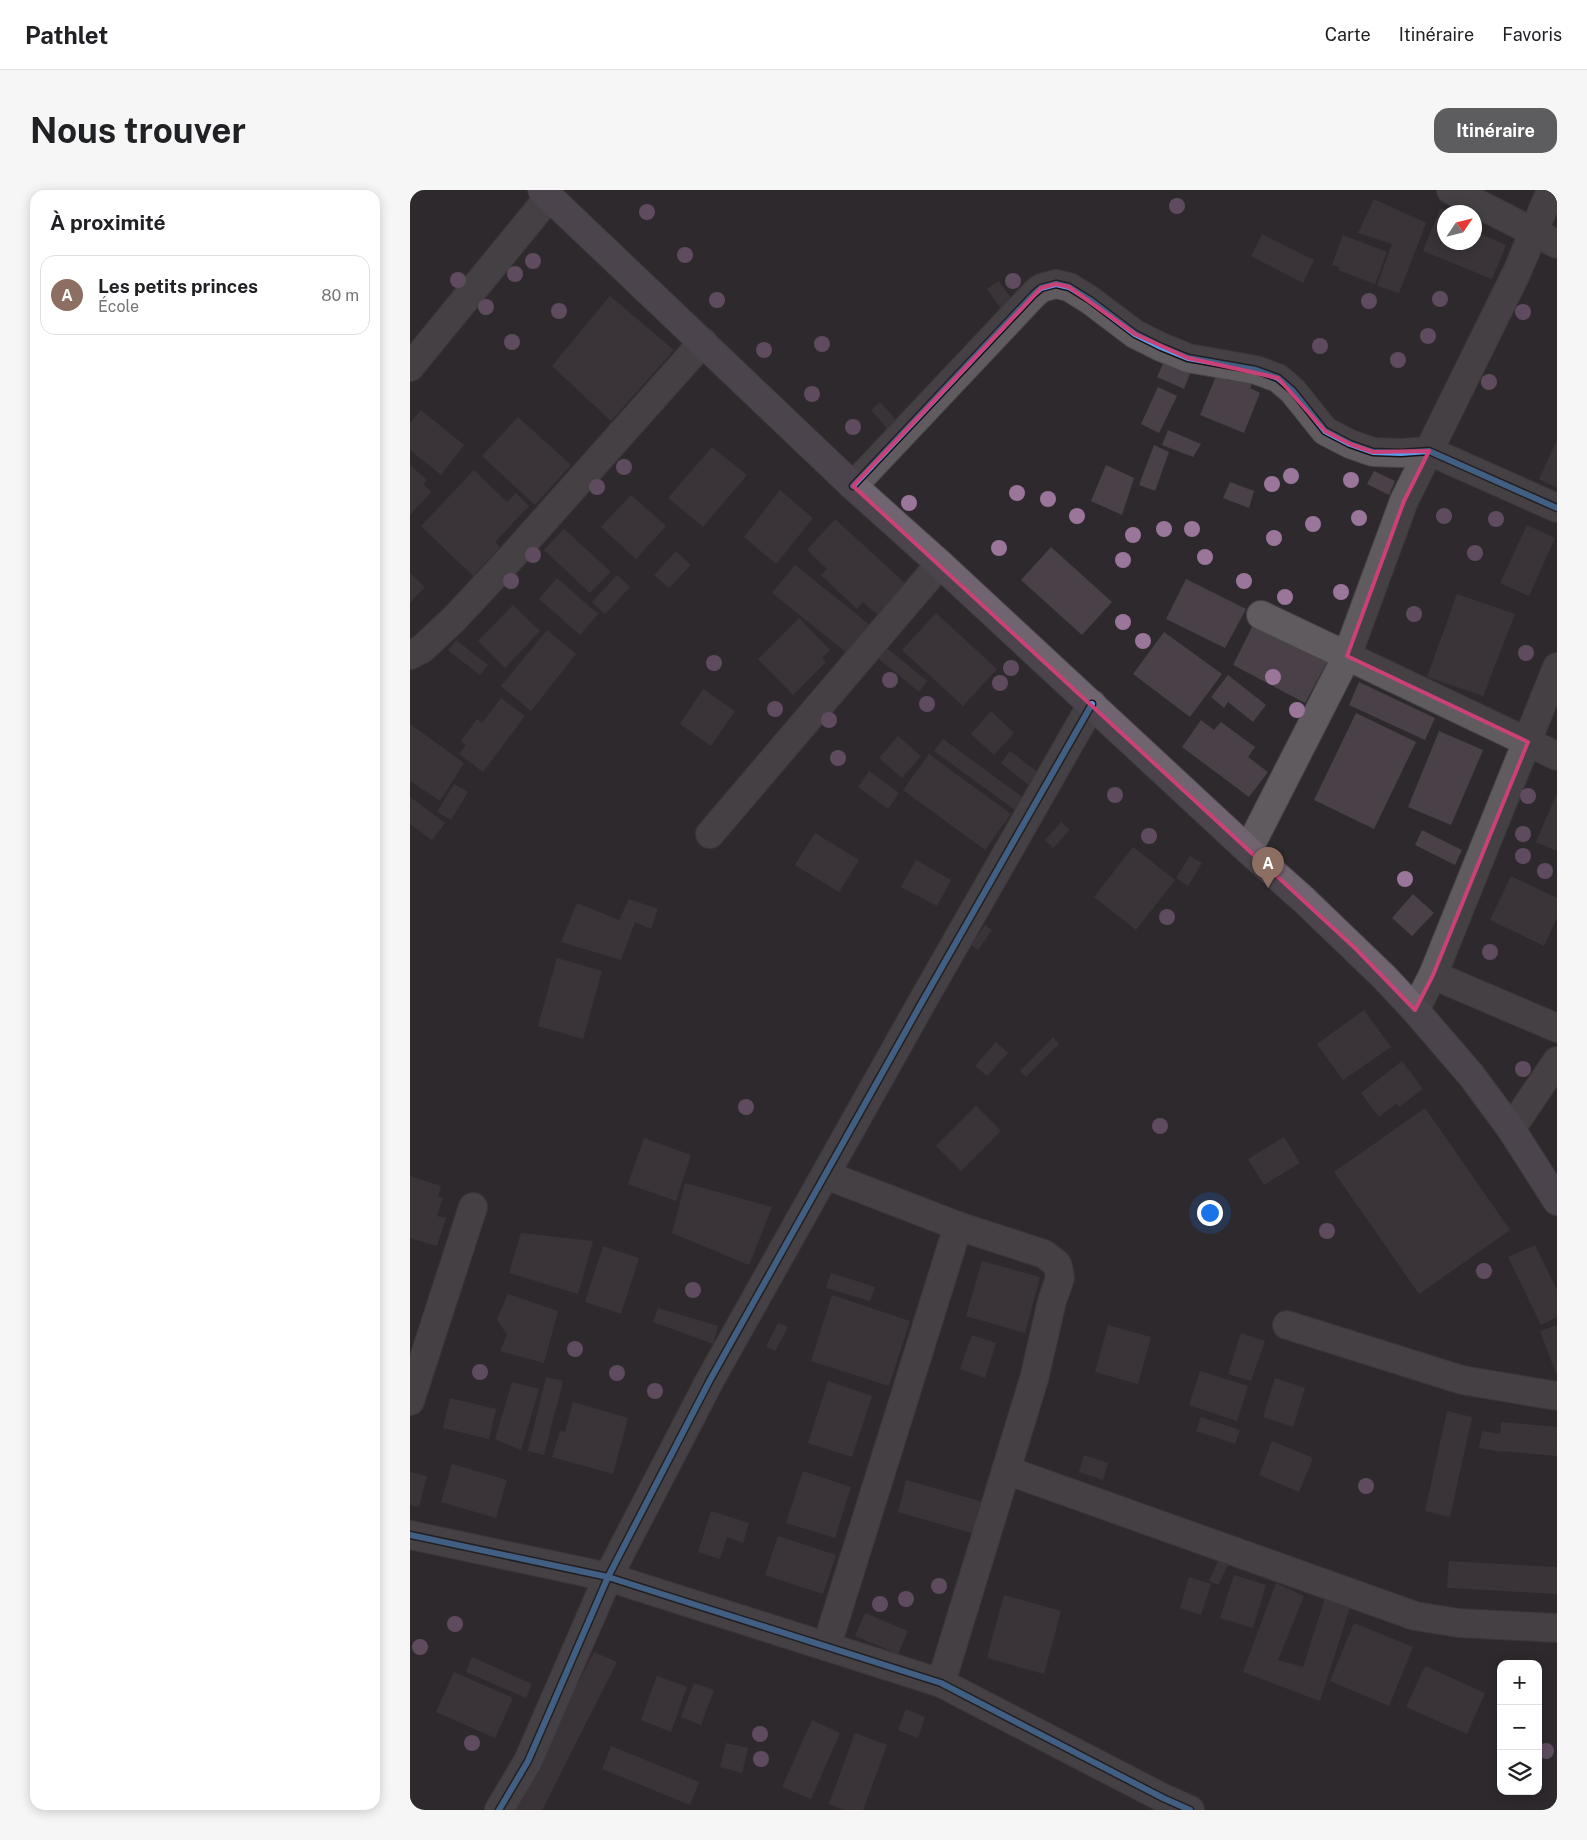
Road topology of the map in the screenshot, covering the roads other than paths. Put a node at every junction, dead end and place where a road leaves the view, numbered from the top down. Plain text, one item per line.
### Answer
1 (1451, 190) edge
2 (1551, 190) edge
3 (546, 193) edge
4 (1545, 239) edge
5 (704, 342) junction
6 (410, 367) edge
7 (1429, 451) junction
8 (853, 486) junction
9 (1557, 508) edge
10 (940, 564) junction
11 (1261, 615) dead end
12 (410, 655) edge
13 (1347, 656) junction
14 (1557, 667) edge
15 (1092, 704) junction
16 (1528, 742) junction
17 (1557, 756) edge
18 (710, 834) dead end
19 (1248, 850) junction
20 (1433, 975) junction
21 (1415, 1010) junction
22 (1557, 1028) edge
23 (1557, 1061) edge
24 (1511, 1129) junction
25 (826, 1175) junction
26 (1557, 1201) edge
27 (473, 1208) dead end
28 (958, 1226) junction
29 (1288, 1325) dead end
30 (1557, 1396) edge
31 (410, 1401) edge
32 (1006, 1470) junction
33 (410, 1535) edge
34 (608, 1576) junction
35 (1557, 1628) edge
36 (827, 1646) junction
37 (941, 1683) junction
38 (499, 1810) edge
39 (1190, 1810) edge

1 - 4 street
2 - 4 street
3 - 5 highway
3 - 6 street
4 - 7 street
5 - 8 highway
5 - 12 street
7 - 8 street
7 - 9 street
7 - 13 street
8 - 10 highway
10 - 15 highway
10 - 18 street
11 - 13 street
13 - 16 street
13 - 19 street
14 - 16 street
15 - 19 highway
15 - 25 street
16 - 17 street
16 - 20 street
19 - 21 highway
20 - 21 street
20 - 22 street
21 - 24 highway
23 - 24 street
24 - 26 highway
25 - 28 street
25 - 34 street
27 - 31 street
28 - 32 street
28 - 36 street
29 - 30 street
32 - 35 street
32 - 37 street
33 - 34 street
34 - 36 street
34 - 38 street
36 - 37 street
37 - 39 street

